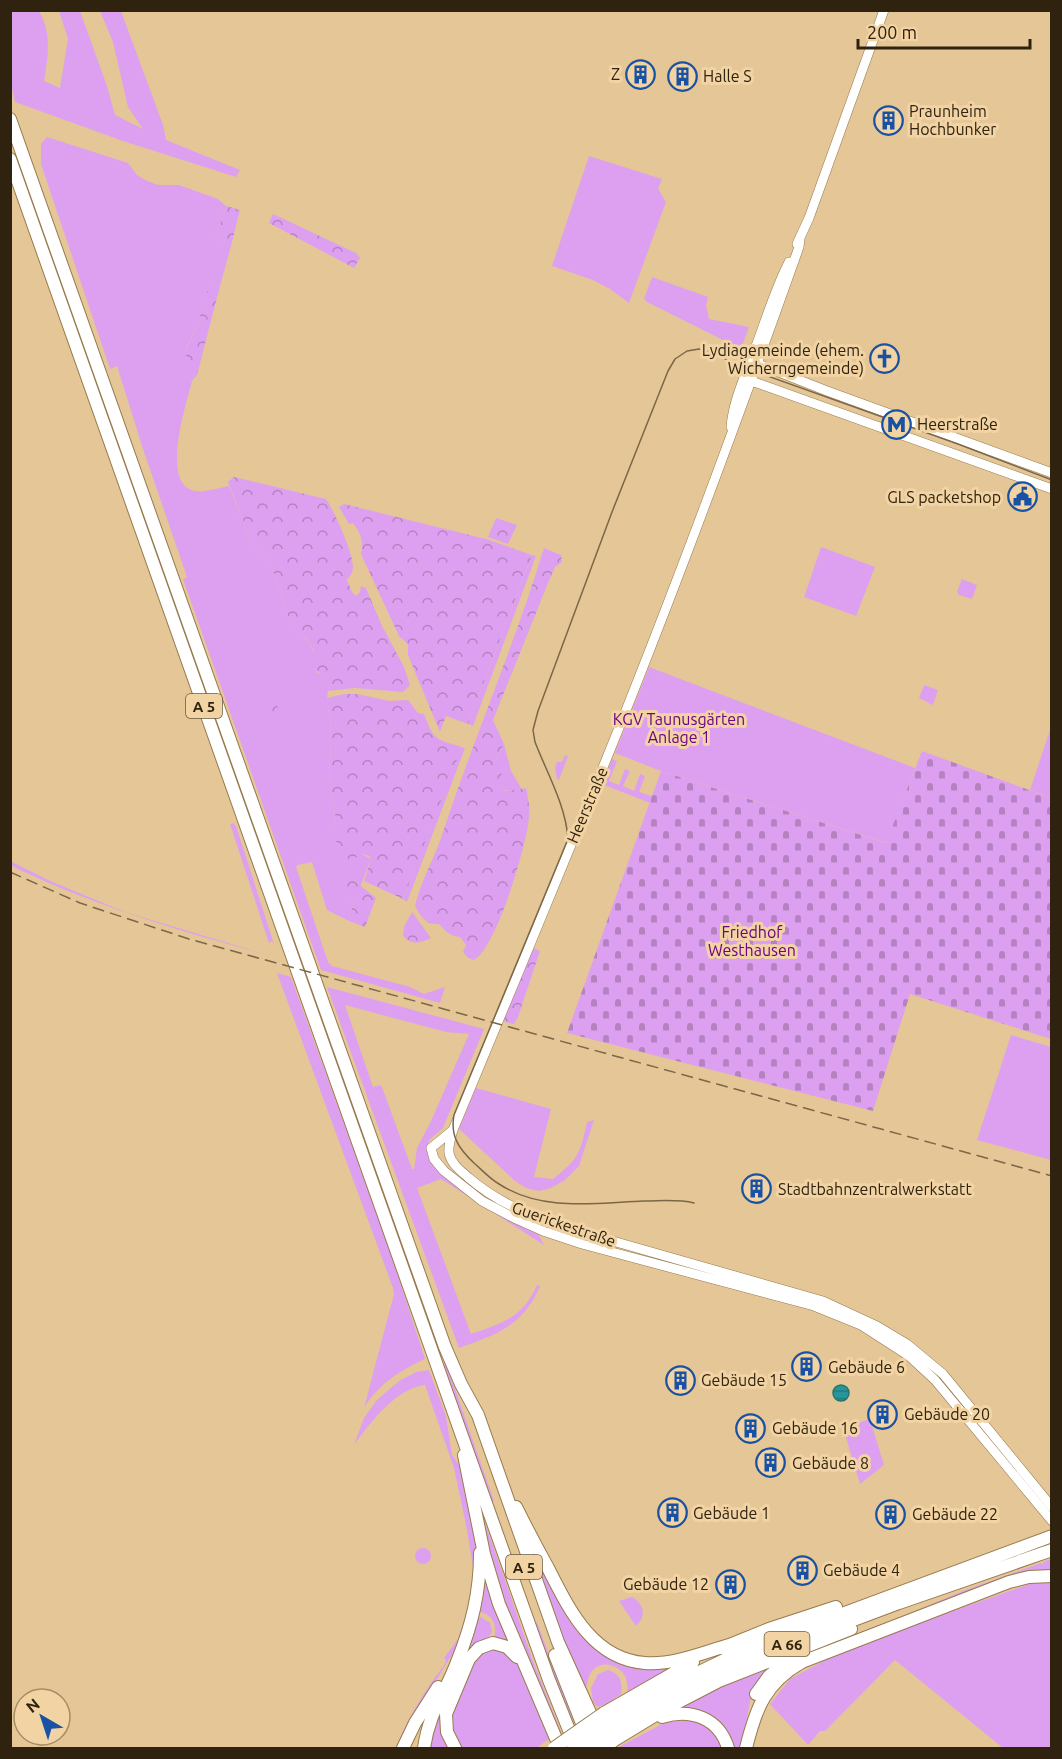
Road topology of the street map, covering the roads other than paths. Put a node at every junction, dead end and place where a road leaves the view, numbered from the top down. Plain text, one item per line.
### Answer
1 (884, 10) edge
2 (10, 118) edge
3 (10, 159) edge
4 (754, 362) junction
5 (748, 380) junction
6 (1052, 473) edge
7 (1052, 489) edge
8 (453, 1130) junction
9 (461, 1384) junction
10 (478, 1416) junction
11 (462, 1436) junction
12 (1052, 1507) edge
13 (1052, 1521) edge
14 (480, 1536) junction
15 (1051, 1536) edge
16 (1052, 1550) edge
17 (1052, 1576) edge
18 (935, 1578) junction
19 (972, 1579) junction
20 (816, 1643) junction
21 (729, 1645) junction
22 (461, 1651) junction
23 (524, 1666) junction
24 (640, 1724) junction
25 (610, 1727) junction
26 (563, 1747) edge
27 (747, 1747) edge
28 (403, 1749) edge
29 (424, 1749) edge
30 (455, 1749) edge
31 (590, 1749) edge
32 (605, 1749) edge
33 (728, 1749) edge

1 - 4 main road, Heerstraße
2 - 9 highway, A 5
3 - 11 highway, A 5
4 - 5 main road, Heerstraße
4 - 6 main road
5 - 7 main road
5 - 8 main road, Heerstraße
8 - 12 main road, Guerickestraße
8 - 13 main road, Guerickestraße
9 - 10 highway
9 - 31 highway, A 5
10 - 21 highway
10 - 32 highway
11 - 14 highway
11 - 26 highway, A 5
14 - 22 highway
14 - 23 highway
15 - 18 highway, A 66
16 - 19 highway, A 66
17 - 27 highway
18 - 21 highway
18 - 25 highway, A 66
19 - 20 highway
19 - 25 highway, A 66
20 - 24 highway
20 - 27 highway
21 - 25 highway
22 - 28 highway
22 - 29 highway
23 - 26 highway
23 - 30 highway
24 - 25 highway
24 - 33 highway
25 - 26 highway, A 66, bridge
25 - 31 highway, A 66, bridge
25 - 32 highway, bridge

